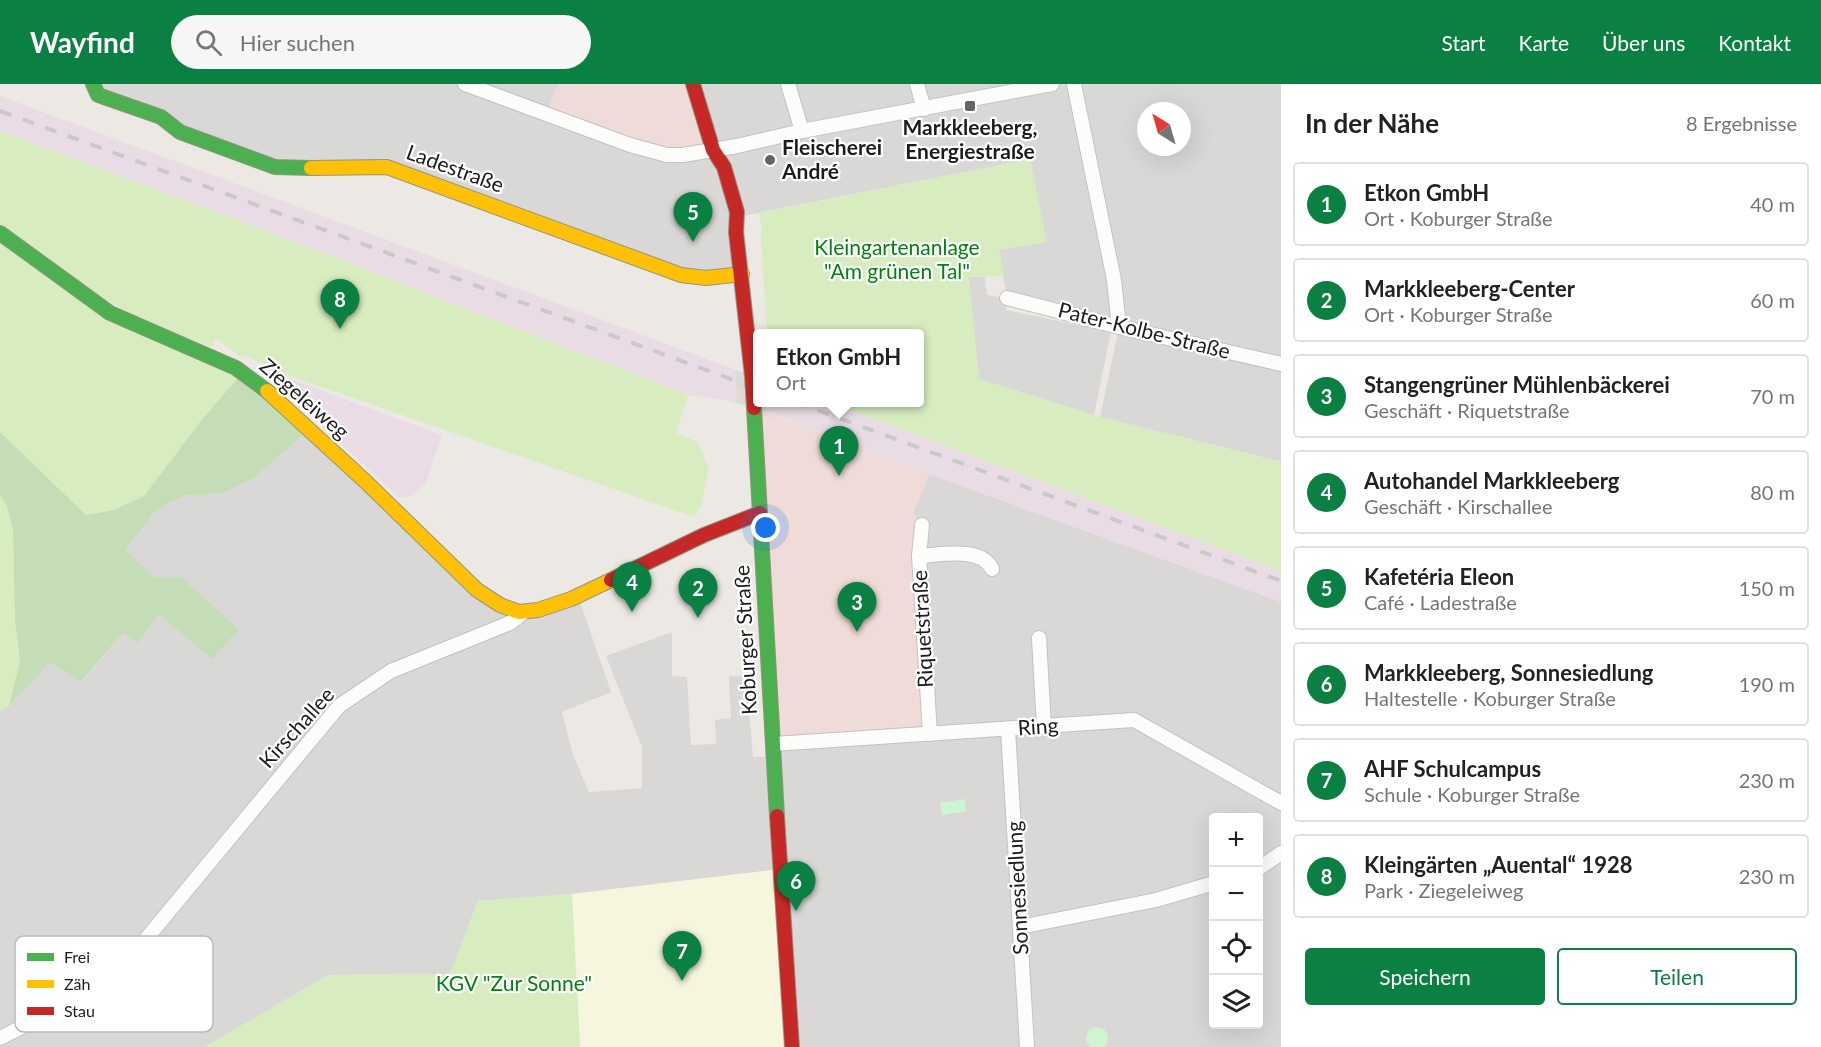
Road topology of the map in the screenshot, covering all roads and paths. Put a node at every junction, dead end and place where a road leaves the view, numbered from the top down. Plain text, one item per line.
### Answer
1 (93, 84) edge
2 (465, 84) edge
3 (693, 84) edge
4 (788, 84) edge
5 (917, 84) edge
6 (1052, 84) edge
7 (1074, 84) edge
8 (924, 109) junction
9 (802, 131) junction
10 (713, 150) junction
11 (0, 234) edge
12 (742, 274) junction
13 (1007, 298) dead end
14 (1119, 327) junction
15 (1281, 364) edge
16 (753, 392) edge
17 (754, 407) edge
18 (760, 513) junction
19 (922, 525) dead end
20 (919, 556) junction
21 (992, 569) dead end
22 (524, 612) junction
23 (1039, 639) dead end
24 (1044, 727) junction
25 (1008, 729) junction
26 (930, 734) junction
27 (773, 744) junction
28 (1281, 803) edge
29 (1281, 853) edge
30 (1261, 867) edge
31 (1209, 884) edge
32 (1020, 927) junction
33 (148, 936) edge
34 (15, 1030) edge
35 (0, 1038) edge
36 (792, 1047) edge
37 (1027, 1047) edge

1 - 12 main road, Ladestraße
2 - 10 street
3 - 10 main road, Koburger Straße
4 - 9 street
5 - 8 street
6 - 8 street
7 - 14 street
8 - 9 street
9 - 10 street
10 - 12 main road, Koburger Straße
11 - 22 main road, Ziegeleiweg
12 - 16 main road, Koburger Straße, bridge
13 - 14 street, Pater-Kolbe-Straße
14 - 15 street, Pater-Kolbe-Straße
17 - 18 main road, Koburger Straße, bridge
18 - 22 main road, Kirschallee
18 - 27 main road, Koburger Straße
19 - 20 street, Riquetstraße
20 - 21 street
20 - 26 street, Riquetstraße
22 - 33 street, Kirschallee
23 - 24 street
24 - 25 street, Ring
24 - 28 street, Ring
25 - 26 street, Ring
25 - 32 street, Sonnesiedlung
26 - 27 street, Ring
27 - 36 main road, Koburger Straße
29 - 30 street
31 - 32 street
32 - 37 street, Sonnesiedlung
34 - 35 street, Kirschallee

